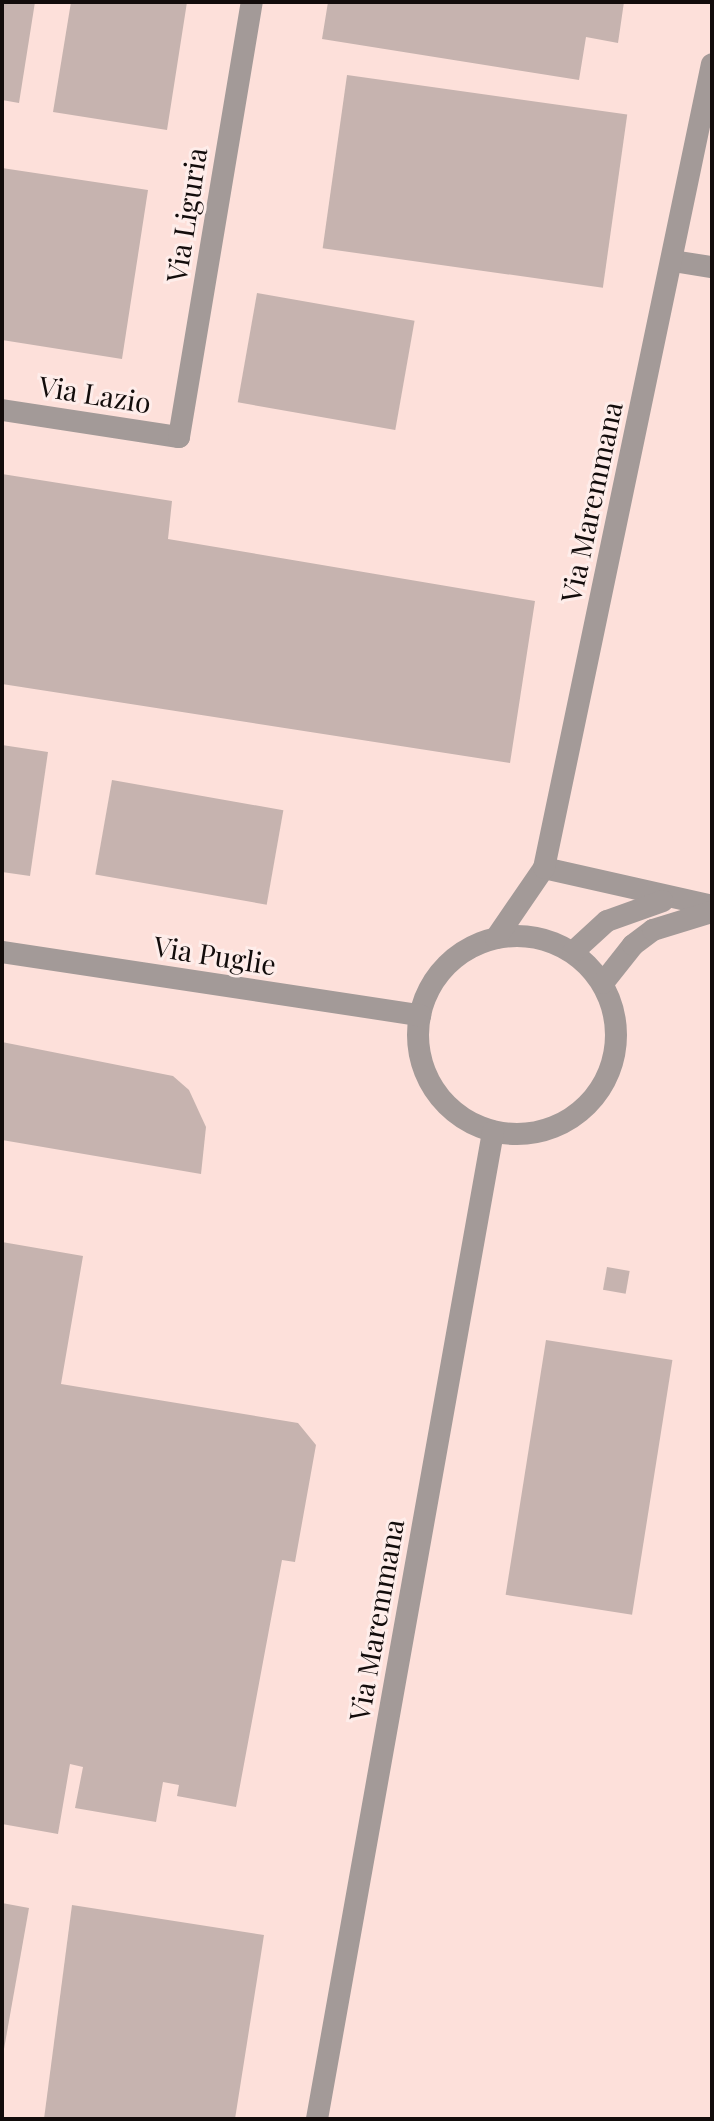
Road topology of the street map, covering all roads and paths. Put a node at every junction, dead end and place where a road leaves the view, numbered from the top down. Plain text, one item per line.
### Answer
1 (252, 2) edge
2 (712, 64) edge
3 (673, 261) junction
4 (712, 267) edge
5 (2, 410) edge
6 (179, 437) joint
7 (544, 868) junction
8 (668, 900) junction
9 (712, 909) edge
10 (496, 938) junction
11 (2, 952) edge
12 (573, 952) junction
13 (603, 983) junction
14 (420, 1015) junction
15 (493, 1132) junction
16 (317, 2119) edge

1 - 6 street, Via Liguria
2 - 3 street, Via Maremmana
3 - 4 street
3 - 7 street, Via Maremmana
5 - 6 street, Via Lazio
7 - 8 street
7 - 10 street, Via Maremmana
8 - 9 street
8 - 12 street
9 - 13 street
10 - 12 street
10 - 14 street
11 - 14 street, Via Puglie
12 - 13 street
13 - 15 street
14 - 15 street
15 - 16 street, Via Maremmana

